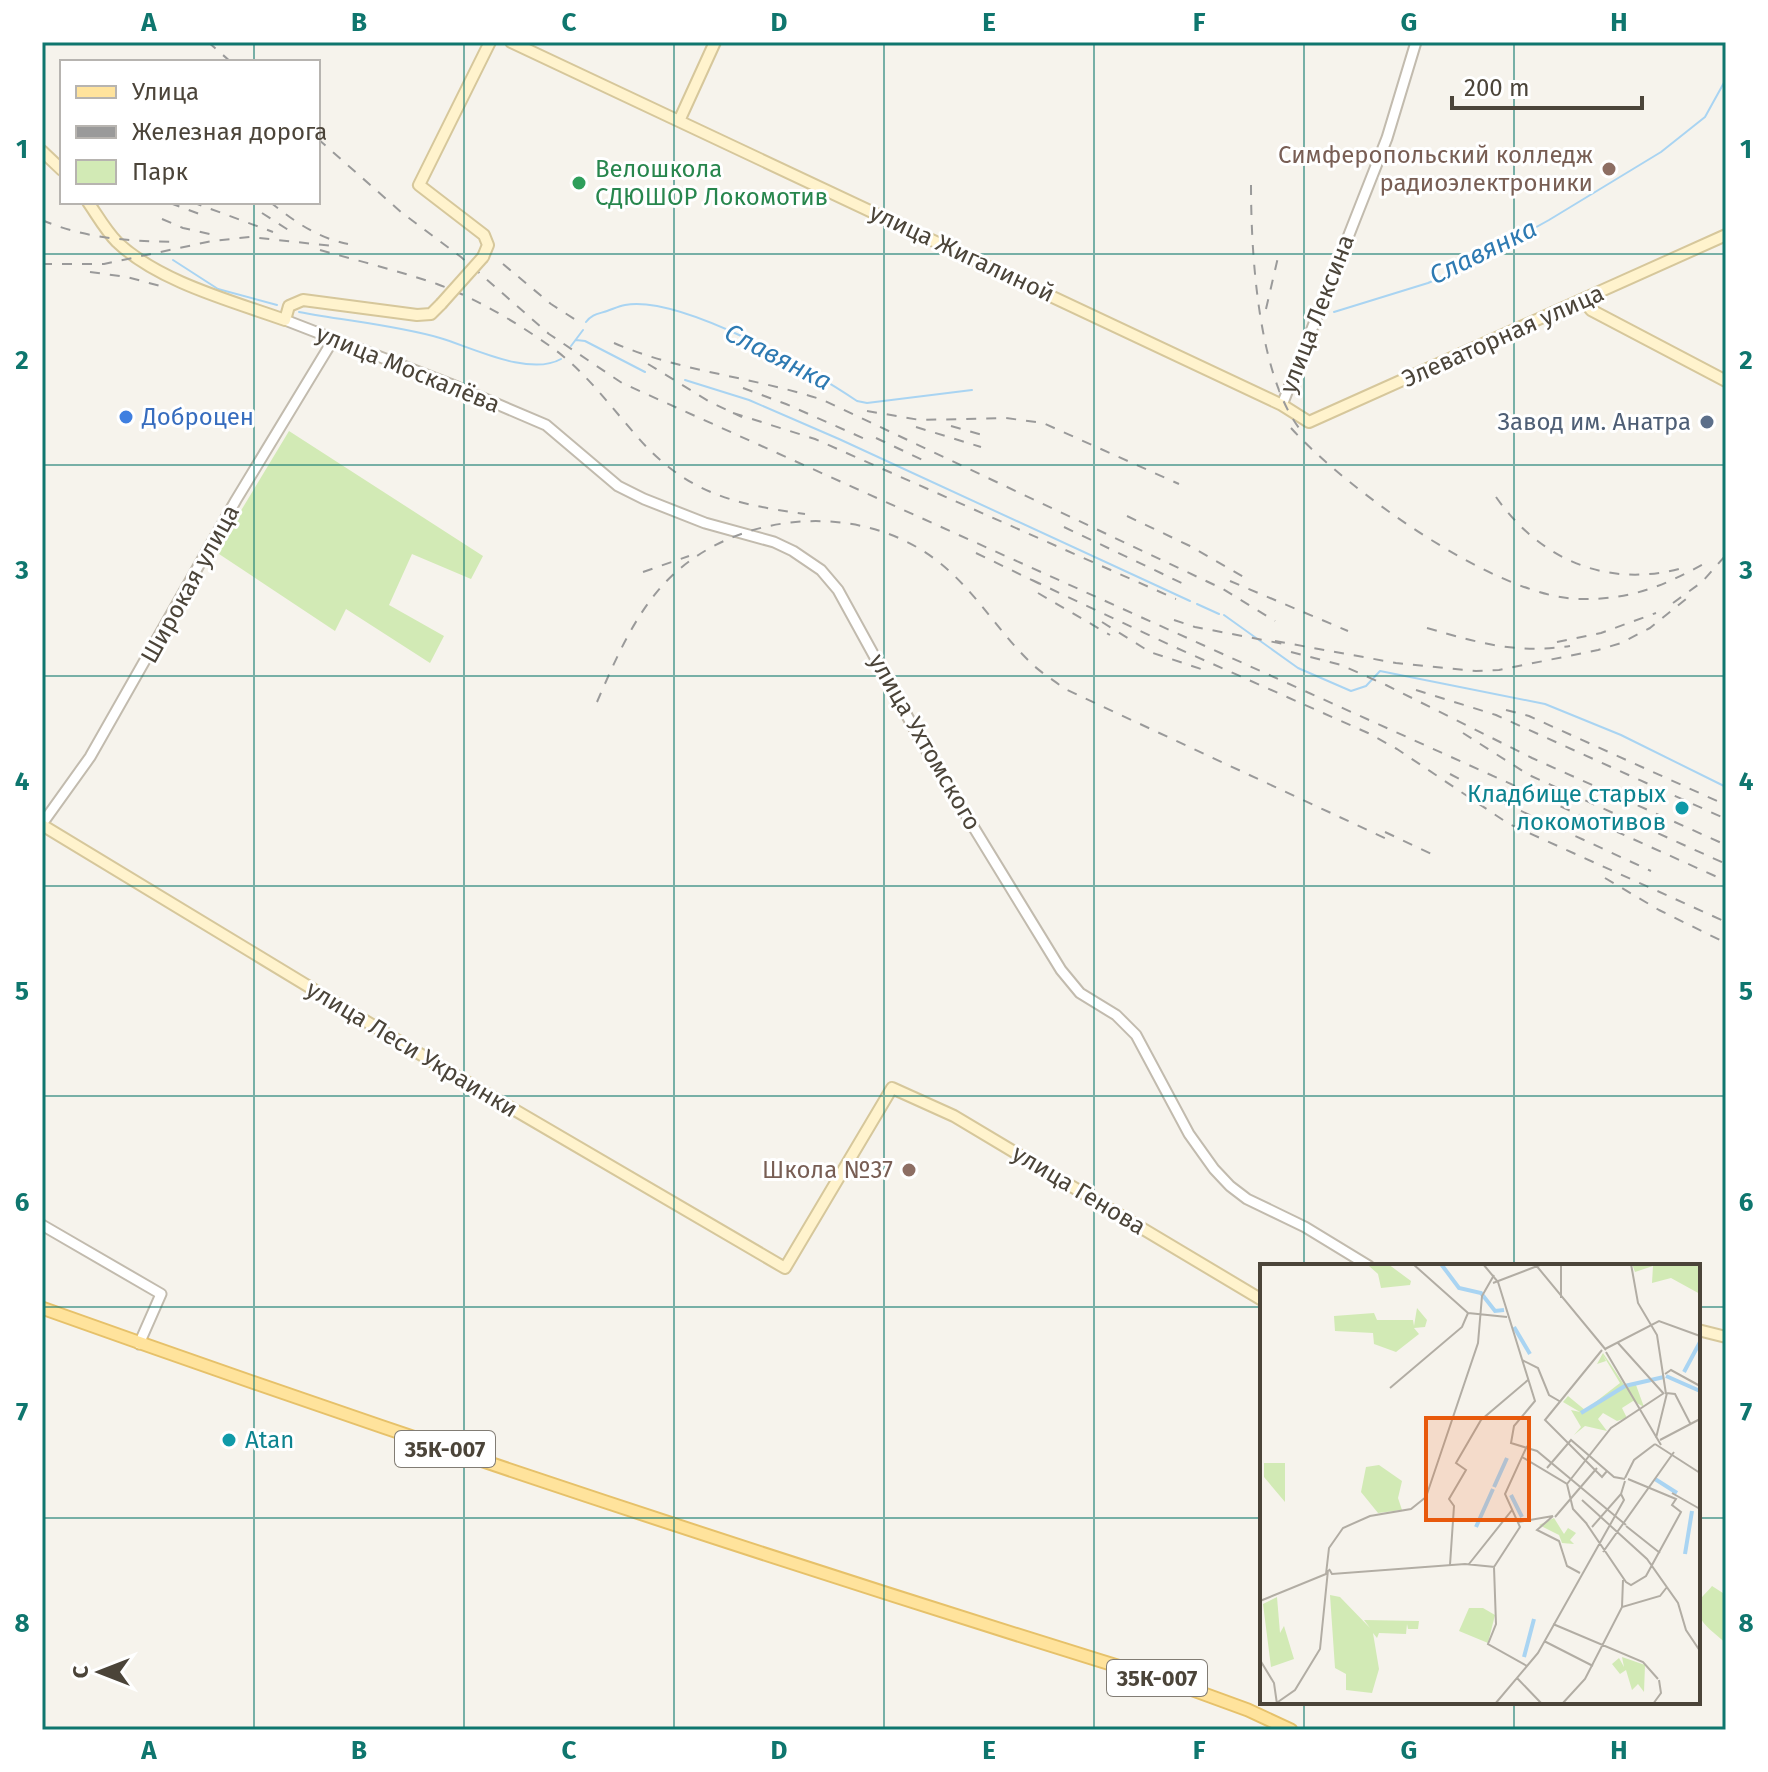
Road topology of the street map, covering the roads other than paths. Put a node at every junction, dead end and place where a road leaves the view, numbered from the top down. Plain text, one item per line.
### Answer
1 (490, 42) edge
2 (511, 42) edge
3 (715, 42) edge
4 (1416, 42) edge
5 (679, 121) junction
6 (42, 151) edge
7 (60, 168) edge
8 (89, 204) edge
9 (1726, 235) edge
10 (1583, 300) junction
11 (285, 320) junction
12 (333, 340) junction
13 (1726, 381) edge
14 (1282, 405) junction
15 (734, 533) joint
16 (42, 824) edge
17 (892, 1088) joint
18 (42, 1225) edge
19 (1366, 1264) edge
20 (1260, 1299) edge
21 (42, 1308) edge
22 (1700, 1330) edge
23 (1726, 1337) edge
24 (139, 1344) junction
25 (1291, 1730) edge

1 - 11 main road, bridge
2 - 5 main road, улица Жигалиной
3 - 5 main road
4 - 14 street, улица Лексина
5 - 14 main road, улица Жигалиной
6 - 7 main road
8 - 11 main road, улица Москалёва
9 - 10 main road, Элеваторная улица
10 - 13 main road
10 - 14 main road, Элеваторная улица
11 - 12 street, улица Москалёва
12 - 15 street, улица Москалёва
12 - 16 street, Широкая улица
15 - 19 street, улица Ухтомского
16 - 17 main road, улица Леси Украинки
17 - 20 main road, улица Генова
18 - 24 street
21 - 24 main road, 35К-007
22 - 23 main road
24 - 25 main road, 35К-007

